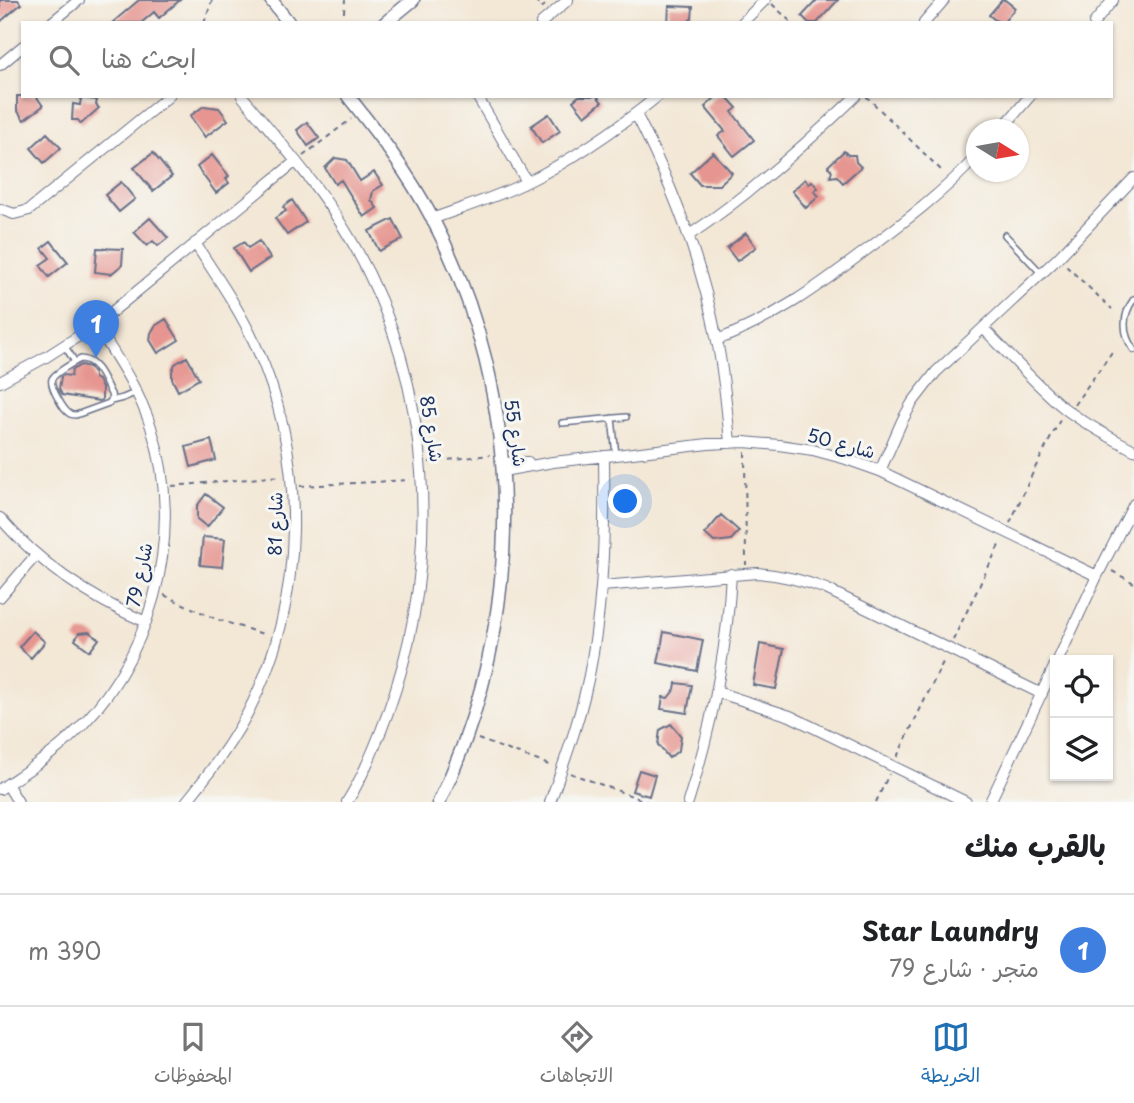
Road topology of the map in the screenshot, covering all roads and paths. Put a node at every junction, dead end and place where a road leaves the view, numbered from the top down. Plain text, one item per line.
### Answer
1 (79, 0) edge
2 (212, 0) edge
3 (271, 0) edge
4 (345, 0) edge
5 (413, 0) edge
6 (535, 0) edge
7 (568, 0) edge
8 (767, 0) edge
9 (944, 0) edge
10 (1113, 0) edge
11 (554, 12) junction
12 (53, 21) edge
13 (205, 21) edge
14 (287, 21) edge
15 (342, 21) edge
16 (387, 21) edge
17 (543, 21) edge
18 (744, 21) edge
19 (790, 21) edge
20 (926, 21) edge
21 (1096, 21) edge
22 (21, 48) edge
23 (0, 65) edge
24 (167, 98) edge
25 (244, 98) edge
26 (350, 98) edge
27 (655, 98) edge
28 (854, 98) edge
29 (868, 98) edge
30 (1028, 98) edge
31 (479, 100) edge
32 (360, 112) junction
33 (636, 114) junction
34 (1010, 119) edge
35 (296, 161) junction
36 (966, 167) edge
37 (1134, 178) edge
38 (952, 181) junction
39 (527, 183) junction
40 (0, 209) edge
41 (434, 223) junction
42 (1004, 235) dead end
43 (688, 236) junction
44 (195, 243) junction
45 (1058, 258) junction
46 (1042, 274) junction
47 (1134, 299) edge
48 (1112, 309) dead end
49 (96, 325) junction
50 (983, 328) junction
51 (717, 340) junction
52 (64, 345) junction
53 (1134, 350) edge
54 (1112, 352) dead end
55 (75, 362) junction
56 (0, 382) edge
57 (136, 391) junction
58 (111, 401) junction
59 (1068, 410) junction
60 (626, 417) dead end
61 (612, 418) junction
62 (562, 423) dead end
63 (730, 443) junction
64 (744, 443) junction
65 (1134, 450) edge
66 (616, 455) junction
67 (604, 456) junction
68 (421, 463) junction
69 (502, 463) junction
70 (880, 471) junction
71 (291, 475) junction
72 (422, 479) junction
73 (164, 487) junction
74 (292, 487) junction
75 (1134, 504) edge
76 (0, 518) edge
77 (1006, 532) junction
78 (36, 555) junction
79 (1102, 566) junction
80 (746, 573) junction
81 (731, 574) junction
82 (1097, 576) junction
83 (1134, 583) edge
84 (602, 586) junction
85 (156, 592) junction
86 (0, 597) edge
87 (146, 622) junction
88 (277, 639) junction
89 (949, 649) junction
90 (1060, 655) edge
91 (1050, 676) edge
92 (717, 692) junction
93 (1042, 694) junction
94 (893, 766) junction
95 (3, 786) edge
96 (18, 802) edge
97 (186, 802) edge
98 (347, 802) edge
99 (439, 802) edge
100 (550, 802) edge
101 (688, 802) edge
102 (876, 802) edge
103 (966, 802) edge
104 (990, 802) edge

1 - 12 street
2 - 13 path
3 - 14 street
4 - 15 path
5 - 16 street
6 - 11 path
7 - 11 street
8 - 18 street
8 - 19 path
9 - 20 street
10 - 21 street
11 - 17 street
22 - 23 street
24 - 40 street
25 - 35 street, شارع 85
26 - 32 street, شارع 55
27 - 33 street
28 - 43 street
29 - 38 path
30 - 34 street
31 - 39 street
32 - 35 path
32 - 41 street, شارع 55
33 - 39 street
33 - 43 street
35 - 44 street
35 - 68 street, شارع 85
36 - 38 street
37 - 45 street
38 - 51 street
39 - 41 street
41 - 69 street, شارع 55
42 - 46 lane
43 - 51 street
44 - 49 street
44 - 71 street, شارع 81
45 - 46 street
45 - 48 path
46 - 50 street
47 - 53 lane
49 - 52 street
49 - 57 street, شارع 79
50 - 59 street
50 - 70 street
51 - 63 street
52 - 55 lane
52 - 56 street
54 - 59 path
55 - 58 lane
55 - 58 lane
57 - 58 lane
57 - 73 street, شارع 79
59 - 65 street
59 - 77 path
60 - 61 lane
61 - 62 lane
61 - 66 lane
63 - 64 street, شارع 50
63 - 66 street, شارع 50
64 - 70 street, شارع 50
64 - 80 path
66 - 67 street, شارع 50
67 - 69 street, شارع 50
67 - 84 street
68 - 69 path
68 - 72 street, شارع 85
69 - 99 street, شارع 55
70 - 77 street, شارع 50
71 - 73 path
71 - 74 street, شارع 81
72 - 74 path
72 - 98 street, شارع 85
73 - 85 street, شارع 79
74 - 88 street, شارع 81
75 - 79 street
76 - 78 street
77 - 82 street, شارع 50
77 - 89 path
78 - 86 street
78 - 87 street
79 - 82 street
79 - 83 path
80 - 81 street
80 - 89 street
81 - 84 street
81 - 92 street
82 - 90 street
84 - 100 street
85 - 87 street, شارع 79
85 - 88 path
87 - 95 street, شارع 79
88 - 97 street, شارع 81
89 - 93 street
89 - 94 path
91 - 93 street
92 - 94 street
92 - 101 street
93 - 104 street
94 - 102 path
94 - 103 street
95 - 96 street

